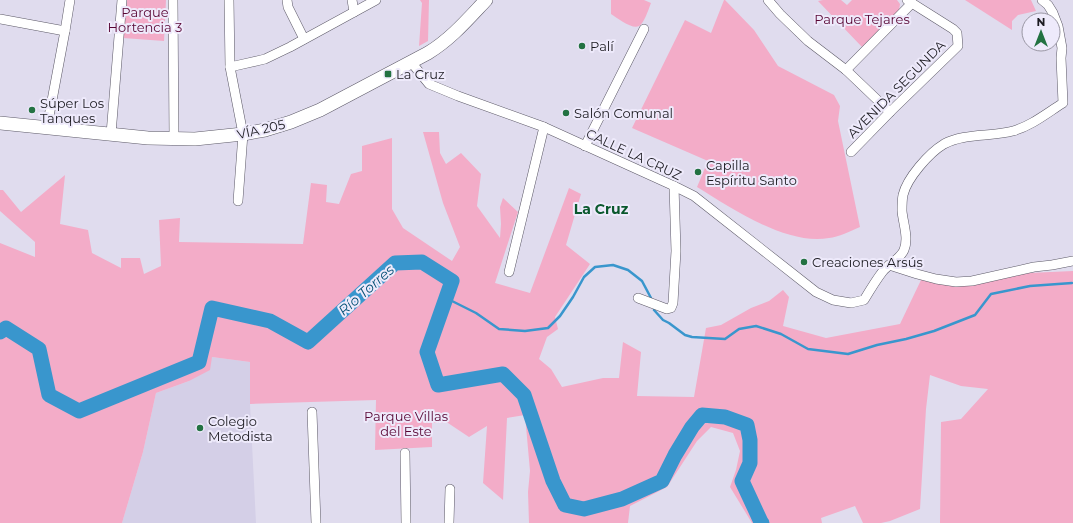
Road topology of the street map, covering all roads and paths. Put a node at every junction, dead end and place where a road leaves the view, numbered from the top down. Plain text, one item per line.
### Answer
1 (70, 0) edge
2 (122, 0) edge
3 (173, 0) edge
4 (228, 0) edge
5 (287, 0) edge
6 (352, 0) edge
7 (376, 0) edge
8 (486, 0) edge
9 (768, 0) edge
10 (1042, 0) edge
11 (909, 2) edge
12 (354, 12) junction
13 (0, 19) edge
14 (644, 29) dead end
15 (65, 30) junction
16 (304, 39) junction
17 (411, 62) junction
18 (230, 67) junction
19 (846, 70) junction
20 (890, 112) junction
21 (0, 123) edge
22 (47, 127) junction
23 (544, 127) junction
24 (111, 134) junction
25 (243, 134) junction
26 (174, 139) junction
27 (585, 146) junction
28 (851, 152) dead end
29 (674, 186) junction
30 (238, 202) dead end
31 (1073, 261) edge
32 (889, 265) junction
33 (509, 272) dead end
34 (638, 298) dead end
35 (312, 412) dead end
36 (405, 453) dead end
37 (450, 489) dead end
38 (316, 523) edge
39 (406, 523) edge
40 (449, 523) edge

1 - 15 street
2 - 24 street
3 - 26 street
4 - 18 street
5 - 16 street
6 - 12 street
7 - 12 street
8 - 17 main road, VÍA 205
9 - 19 street
10 - 32 street, CALLE LA CRUZ
11 - 19 street
11 - 20 street, AVENIDA SEGUNDA
12 - 16 street
13 - 15 street
14 - 27 street
15 - 22 street
16 - 18 street
17 - 23 street, CALLE LA CRUZ
17 - 25 main road, VÍA 205
18 - 25 street
19 - 20 street
20 - 28 street, AVENIDA SEGUNDA
21 - 22 main road, VÍA 205
22 - 24 main road, VÍA 205
23 - 27 street, CALLE LA CRUZ
23 - 33 street
24 - 26 main road, VÍA 205
25 - 26 main road, VÍA 205
25 - 30 street
27 - 29 street, CALLE LA CRUZ
29 - 32 street, CALLE LA CRUZ
29 - 34 street
31 - 32 street
35 - 38 street
36 - 39 street
37 - 40 street

